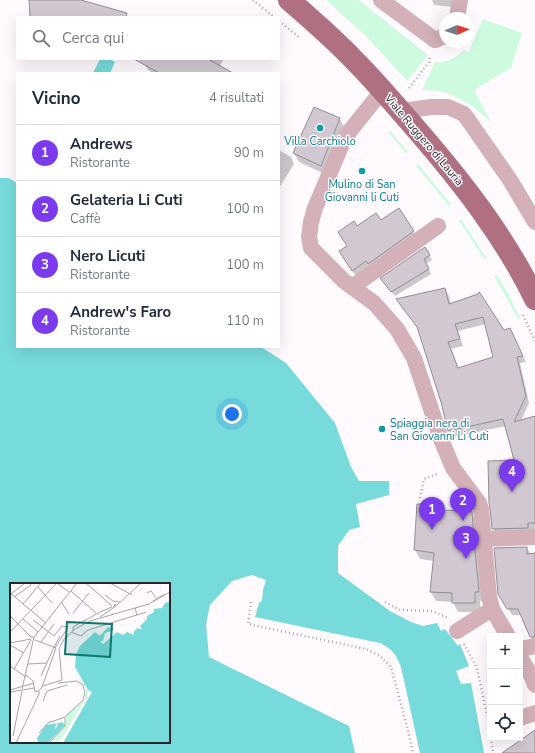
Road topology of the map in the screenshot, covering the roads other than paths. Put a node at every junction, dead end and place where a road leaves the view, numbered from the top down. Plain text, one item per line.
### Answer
1 (289, 0) edge
2 (382, 0) edge
3 (460, 0) edge
4 (458, 12) edge
5 (439, 38) edge
6 (382, 91) junction
7 (400, 111) junction
8 (535, 222) edge
9 (438, 226) dead end
10 (352, 287) junction
11 (529, 307) edge
12 (535, 537) edge
13 (483, 539) junction
14 (492, 609) junction
15 (456, 631) road end
16 (506, 633) edge
17 (535, 646) edge
18 (523, 649) edge
19 (523, 661) edge
20 (535, 685) edge
21 (535, 713) edge
22 (523, 717) edge

1 - 6 main road, Viale Ruggero di Lauria
2 - 5 street
3 - 4 street
6 - 7 main road, Viale Ruggero di Lauria
6 - 10 street
7 - 8 street
7 - 11 main road, Viale Ruggero di Lauria
9 - 10 street
10 - 13 street
12 - 13 street
13 - 14 street
14 - 15 street
14 - 16 street
17 - 18 street
19 - 20 street
21 - 22 street

